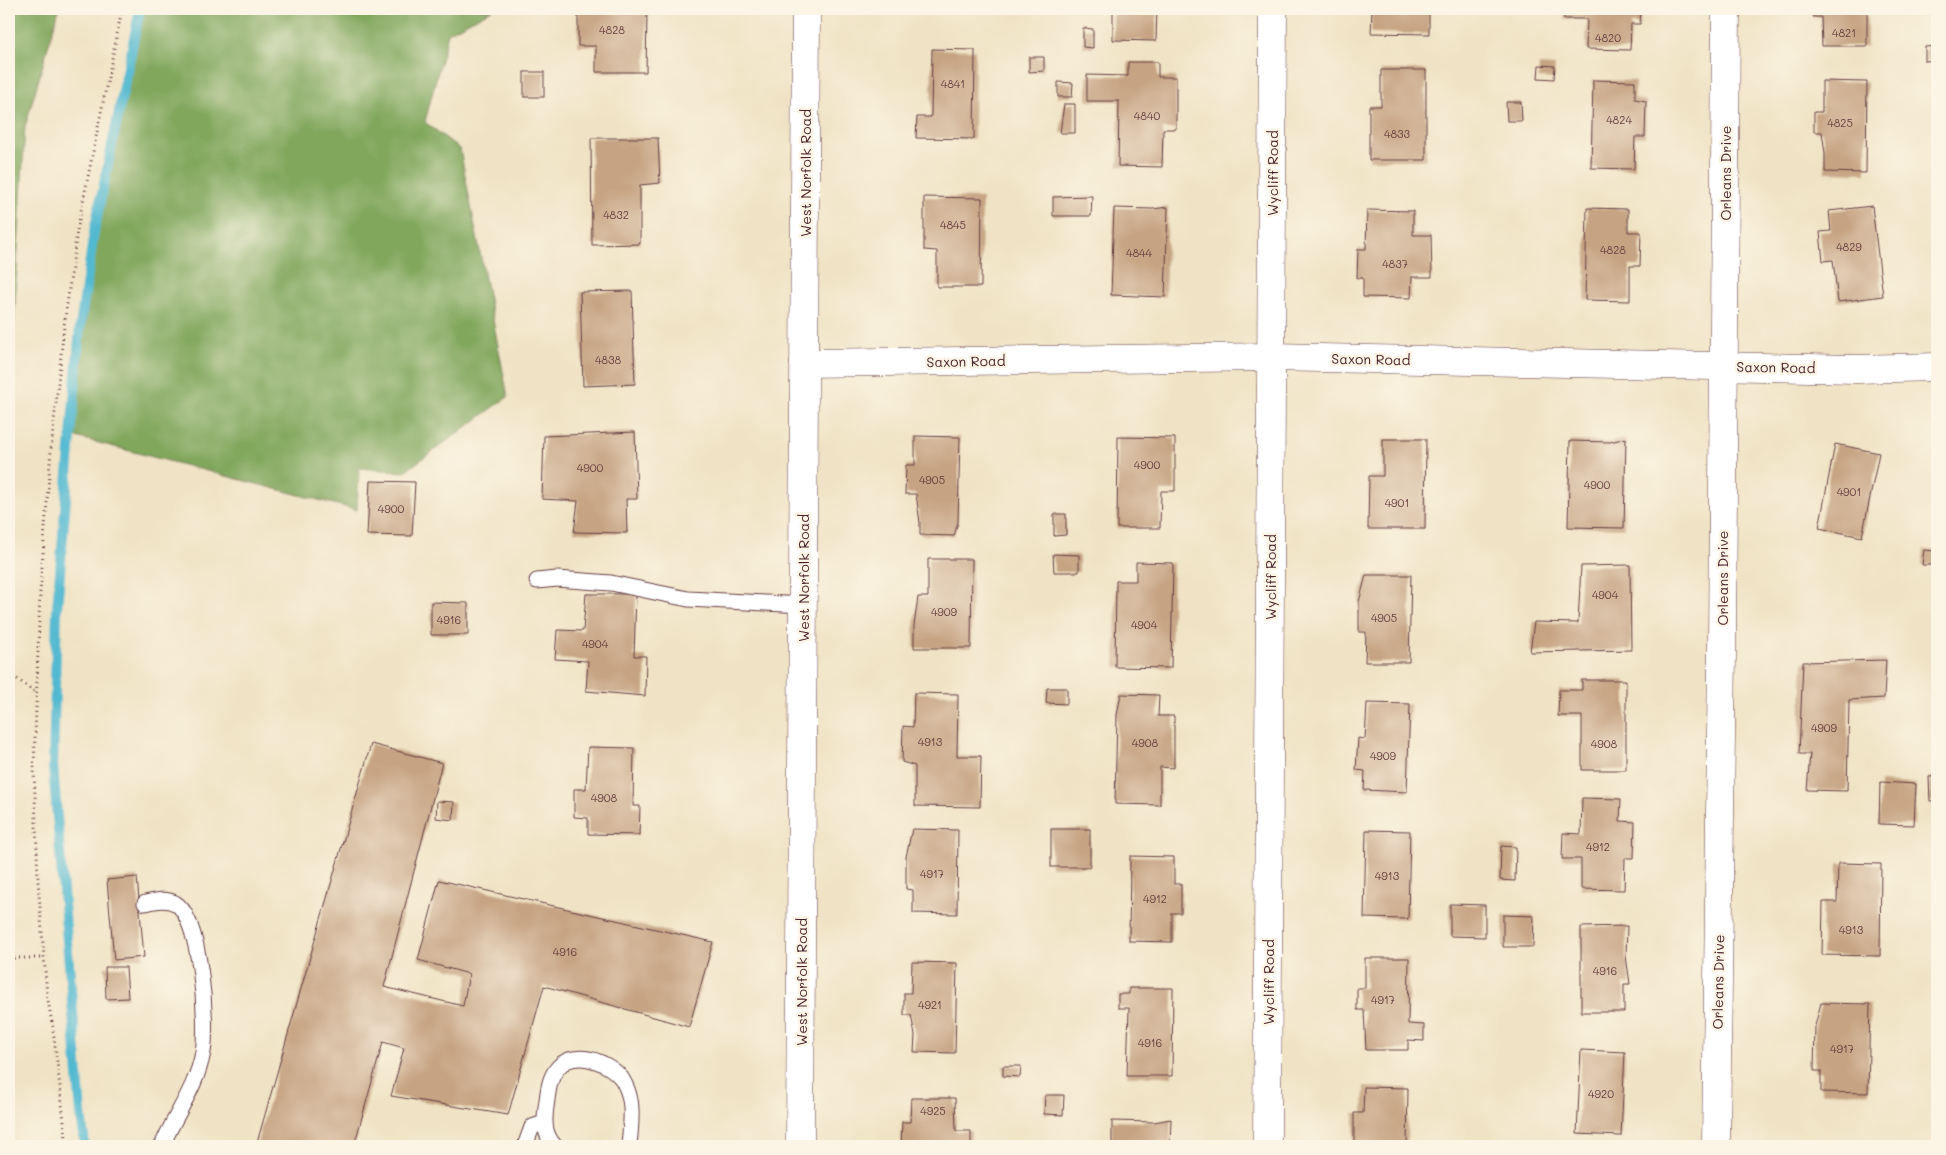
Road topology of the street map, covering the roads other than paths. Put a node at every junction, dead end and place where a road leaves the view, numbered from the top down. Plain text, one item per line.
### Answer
1 (806, 9) edge
2 (1273, 9) edge
3 (1726, 9) edge
4 (1271, 357) junction
5 (804, 363) junction
6 (1723, 366) junction
7 (1937, 367) edge
8 (537, 581) dead end
9 (803, 605) junction
10 (145, 903) dead end
11 (544, 1123) junction
12 (162, 1146) edge
13 (525, 1146) edge
14 (555, 1146) edge
15 (629, 1146) edge
16 (800, 1146) edge
17 (1267, 1146) edge
18 (1716, 1146) edge

1 - 5 street, West Norfolk Road
2 - 4 street, Wycliff Road
3 - 6 street, Orleans Drive
4 - 5 street, Saxon Road
4 - 6 street, Saxon Road
4 - 17 street, Wycliff Road
5 - 9 street, West Norfolk Road
6 - 7 street, Saxon Road
6 - 18 street, Orleans Drive
8 - 9 lane
9 - 16 street, West Norfolk Road
10 - 12 lane
11 - 13 lane
11 - 14 lane
11 - 15 lane

